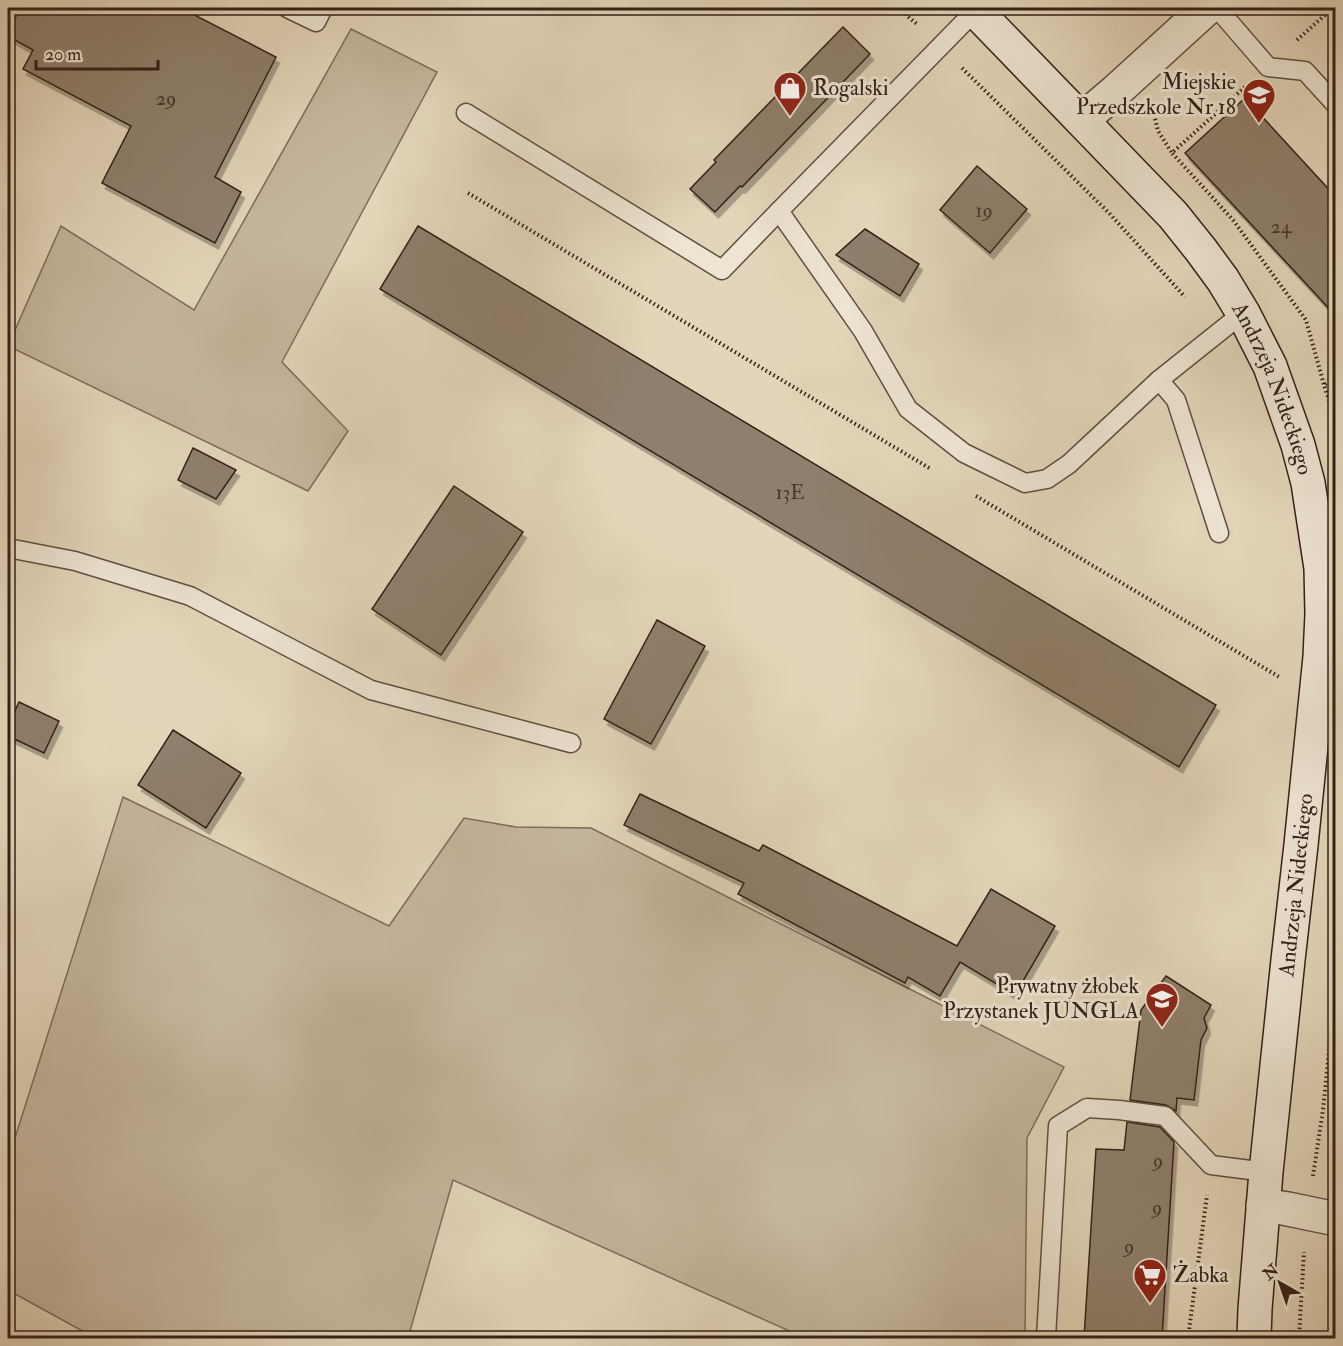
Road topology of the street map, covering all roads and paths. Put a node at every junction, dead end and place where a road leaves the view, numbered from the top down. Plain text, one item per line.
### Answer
1 (287, 8) edge
2 (323, 8) edge
3 (898, 8) edge
4 (1207, 8) edge
5 (1217, 8) edge
6 (974, 9) edge
7 (941, 47) junction
8 (1268, 67) junction
9 (1335, 105) edge
10 (466, 114) dead end
11 (1082, 120) junction
12 (468, 193) dead end
13 (779, 211) junction
14 (1243, 313) junction
15 (1216, 334) junction
16 (1335, 374) edge
17 (1159, 380) junction
18 (1324, 385) junction
19 (1335, 420) edge
20 (934, 471) dead end
21 (974, 495) dead end
22 (1219, 533) dead end
23 (8, 548) edge
24 (1328, 568) edge
25 (1287, 682) dead end
26 (571, 743) dead end
27 (1335, 983) edge
28 (1210, 1165) junction
29 (1266, 1172) junction
30 (1263, 1205) junction
31 (1321, 1216) edge
32 (1046, 1338) edge
33 (1188, 1338) edge
34 (1254, 1338) edge
35 (1299, 1338) edge

1 - 2 lane
3 - 7 path
4 - 11 street
5 - 8 lane
6 - 7 lane
6 - 11 street, Andrzeja Nideckiego
7 - 13 lane
7 - 15 path
8 - 9 lane
8 - 18 path
10 - 13 lane
11 - 14 street, Andrzeja Nideckiego
12 - 20 path
13 - 17 lane
14 - 15 lane
14 - 24 street, Andrzeja Nideckiego
15 - 17 lane
16 - 18 path
17 - 22 lane
18 - 19 path
21 - 25 path
23 - 26 lane
24 - 29 street, Andrzeja Nideckiego
27 - 31 path
28 - 29 lane
28 - 32 lane
28 - 33 path
29 - 30 street, Andrzeja Nideckiego
30 - 31 street
30 - 34 street, Andrzeja Nideckiego
31 - 35 path

